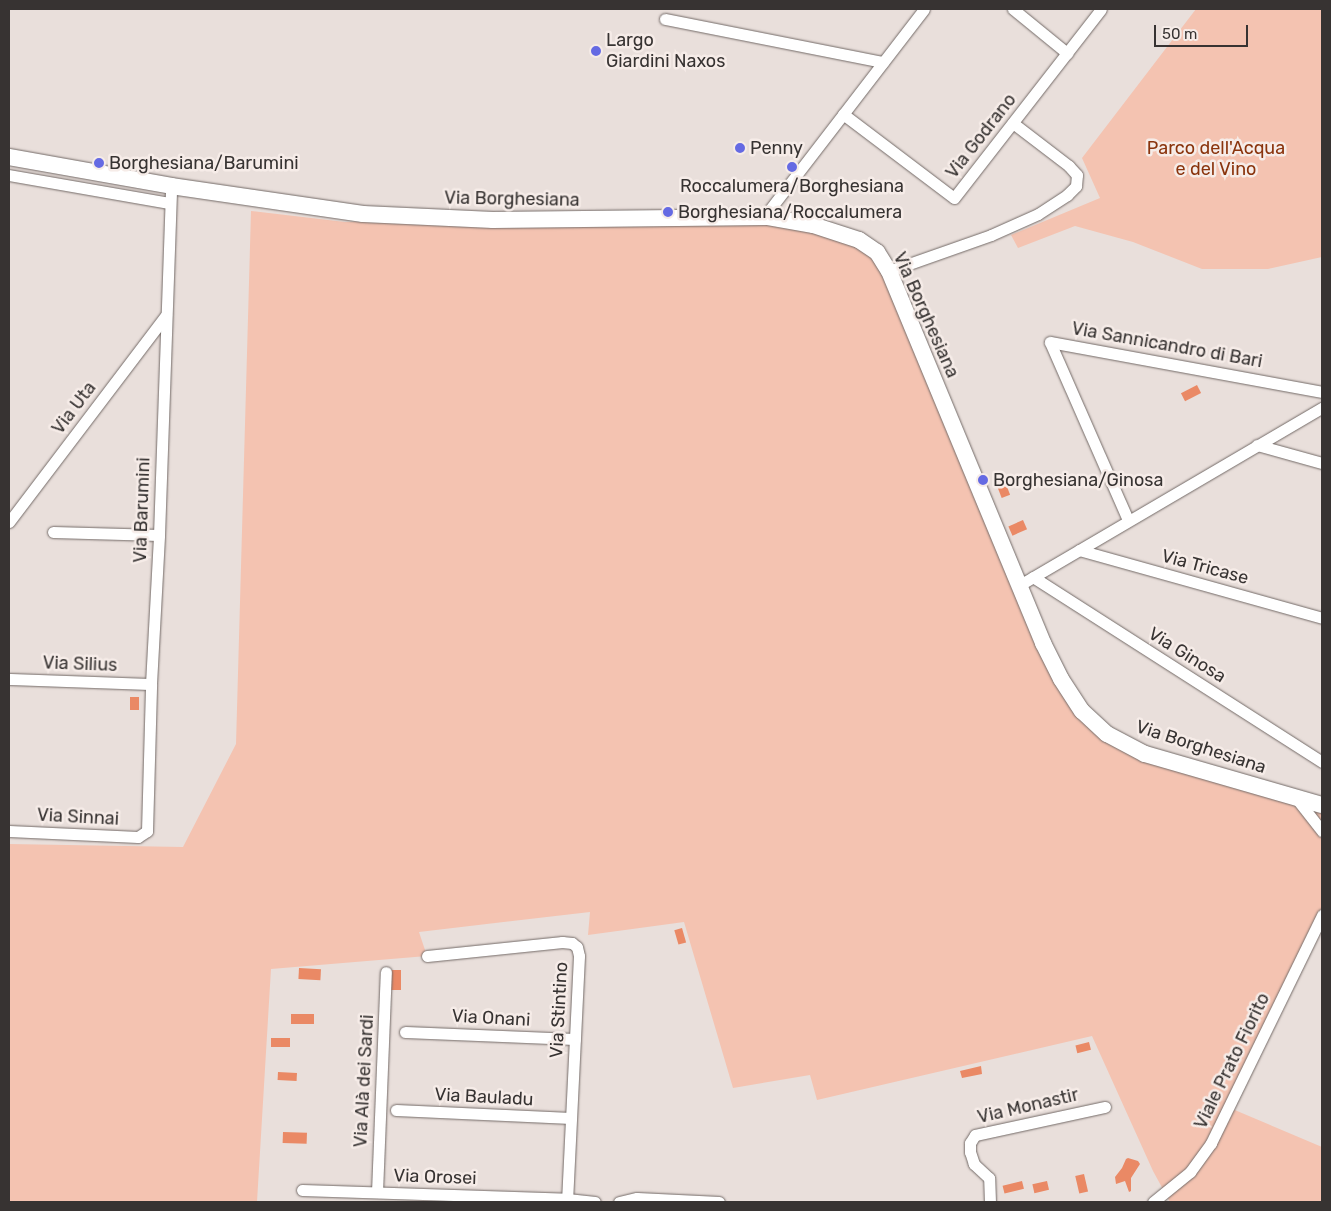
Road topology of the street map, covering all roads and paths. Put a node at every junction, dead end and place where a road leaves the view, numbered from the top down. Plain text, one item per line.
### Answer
1 (924, 9) edge
2 (1013, 9) edge
3 (1101, 9) edge
4 (665, 19) dead end
5 (1067, 53) junction
6 (883, 62) junction
7 (843, 114) junction
8 (1013, 123) junction
9 (9, 157) edge
10 (9, 175) edge
11 (171, 186) junction
12 (170, 203) junction
13 (764, 217) junction
14 (889, 271) junction
15 (166, 315) junction
16 (1322, 392) edge
17 (1322, 408) edge
18 (1257, 445) junction
19 (1322, 463) edge
20 (1128, 520) junction
21 (9, 522) edge
22 (53, 532) dead end
23 (159, 535) junction
24 (1078, 550) junction
25 (1032, 577) junction
26 (1018, 586) junction
27 (1322, 618) edge
28 (9, 679) edge
29 (151, 684) junction
30 (1322, 762) edge
31 (1295, 797) junction
32 (1322, 805) edge
33 (9, 831) edge
34 (1322, 831) edge
35 (145, 834) joint
36 (1322, 915) edge
37 (427, 956) dead end
38 (386, 972) dead end
39 (405, 1032) dead end
40 (575, 1039) junction
41 (1105, 1107) dead end
42 (396, 1110) dead end
43 (571, 1118) junction
44 (302, 1190) dead end
45 (377, 1192) junction
46 (567, 1199) junction
47 (679, 1201) edge
48 (1159, 1201) edge
49 (596, 1202) edge
50 (619, 1202) edge
51 (719, 1202) edge
52 (990, 1202) edge

1 - 6 street
2 - 5 street
3 - 5 street, Via Godrano
4 - 6 street
5 - 8 street, Via Godrano
6 - 7 street
7 - 8 street, Via Godrano
7 - 13 street
8 - 14 street
9 - 11 street, Via Borghesiana
10 - 12 street
11 - 12 street, Via Barumini
11 - 13 street, Via Borghesiana
12 - 15 street, Via Barumini
13 - 14 street, Via Borghesiana
14 - 26 street, Via Borghesiana
15 - 21 street, Via Uta
15 - 23 street, Via Barumini
16 - 20 street, Via Sannicandro di Bari
17 - 18 street
18 - 19 street
18 - 20 street
20 - 24 street
22 - 23 street
23 - 29 street, Via Barumini
24 - 25 street
24 - 27 street, Via Tricase
25 - 26 street
25 - 30 street, Via Ginosa
26 - 31 street, Via Borghesiana
28 - 29 street, Via Silius
29 - 35 street, Via Barumini
31 - 32 street, Via Borghesiana
31 - 34 street
33 - 35 street, Via Sinnai
36 - 48 street, Viale Prato Fiorito
37 - 40 street, Via Stintino
38 - 45 street, Via Alà dei Sardi
39 - 40 street, Via Onani
40 - 43 street, Via Stintino
41 - 52 street, Via Monastir
42 - 43 street, Via Bauladu
43 - 46 street, Via Stintino
44 - 45 street, Via Orosei
45 - 46 street, Via Orosei
46 - 49 street
47 - 50 street
47 - 51 street

